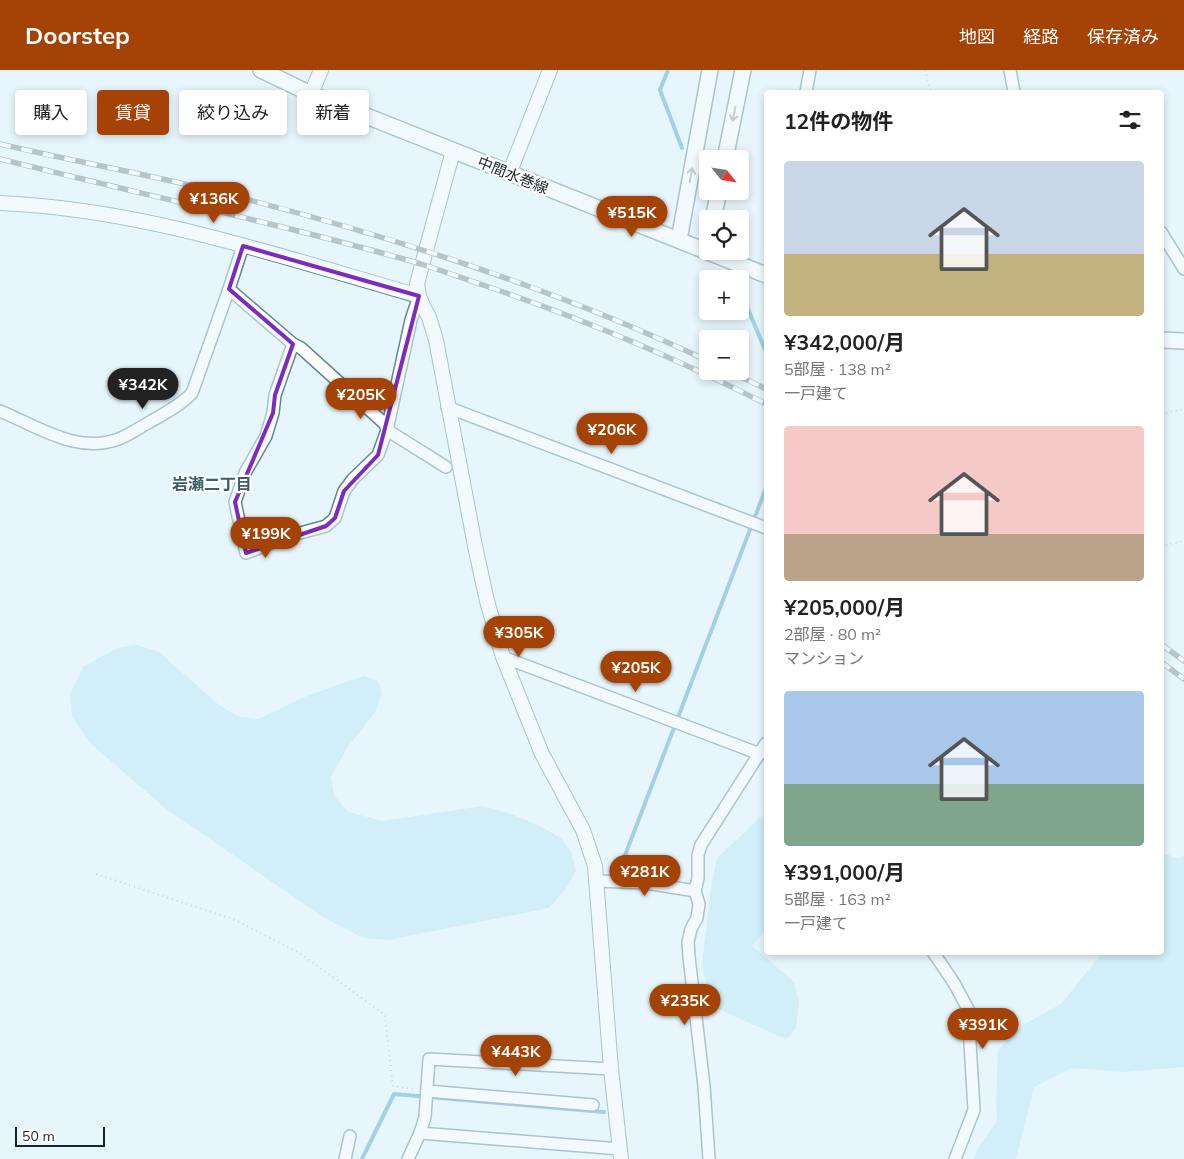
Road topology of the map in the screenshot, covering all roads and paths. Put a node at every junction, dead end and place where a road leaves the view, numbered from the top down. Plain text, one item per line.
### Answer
1 (261, 70) edge
2 (321, 70) edge
3 (550, 70) edge
4 (710, 70) edge
5 (743, 70) edge
6 (810, 70) edge
7 (926, 70) edge
8 (1010, 70) edge
9 (303, 90) edge
10 (313, 90) edge
11 (806, 90) edge
12 (931, 90) edge
13 (1014, 90) edge
14 (369, 117) edge
15 (727, 150) edge
16 (454, 151) junction
17 (509, 174) junction
18 (0, 203) edge
19 (1164, 237) edge
20 (679, 240) junction
21 (243, 246) junction
22 (699, 247) edge
23 (732, 260) edge
24 (1184, 269) edge
25 (764, 273) edge
26 (229, 289) junction
27 (419, 296) junction
28 (1164, 340) edge
29 (1184, 341) edge
30 (292, 344) junction
31 (448, 407) junction
32 (1184, 409) edge
33 (0, 411) edge
34 (1164, 413) edge
35 (387, 430) junction
36 (446, 467) dead end
37 (764, 527) edge
38 (1184, 541) edge
39 (1164, 545) edge
40 (503, 658) junction
41 (764, 747) edge
42 (760, 754) junction
43 (96, 874) dead end
44 (598, 881) junction
45 (695, 891) junction
46 (935, 955) edge
47 (612, 1069) junction
48 (427, 1091) junction
49 (593, 1104) dead end
50 (420, 1133) junction
51 (350, 1136) dead end
52 (620, 1154) edge
53 (345, 1159) edge
54 (408, 1159) edge
55 (709, 1159) edge
56 (955, 1159) edge

1 - 9 main road, 中間水巻線
2 - 10 street
3 - 17 street
20 -> 4 main road
5 -> 15 main road
6 - 11 street
7 - 12 path
8 - 13 street
14 - 16 main road, 中間水巻線
16 - 17 main road, 中間水巻線
16 - 27 street
17 - 20 main road, 中間水巻線
18 - 21 street
19 - 24 street
20 - 22 main road, 中間水巻線
21 - 26 street
21 - 27 street
23 - 25 main road, 中間水巻線
26 - 30 street
26 - 33 street
27 - 31 street
27 - 35 street
28 - 29 main road
30 - 35 street
30 - 35 street
31 - 37 street
31 - 40 street
32 - 34 path
35 - 36 street
38 - 39 path
40 - 42 street
40 - 44 street
41 - 42 street
42 - 45 street
43 - 48 path
44 - 45 street
44 - 47 street
45 - 55 street
46 - 56 street
47 - 48 street
47 - 52 street
48 - 49 street
48 - 50 street
50 - 52 street
50 - 54 street
51 - 53 street

